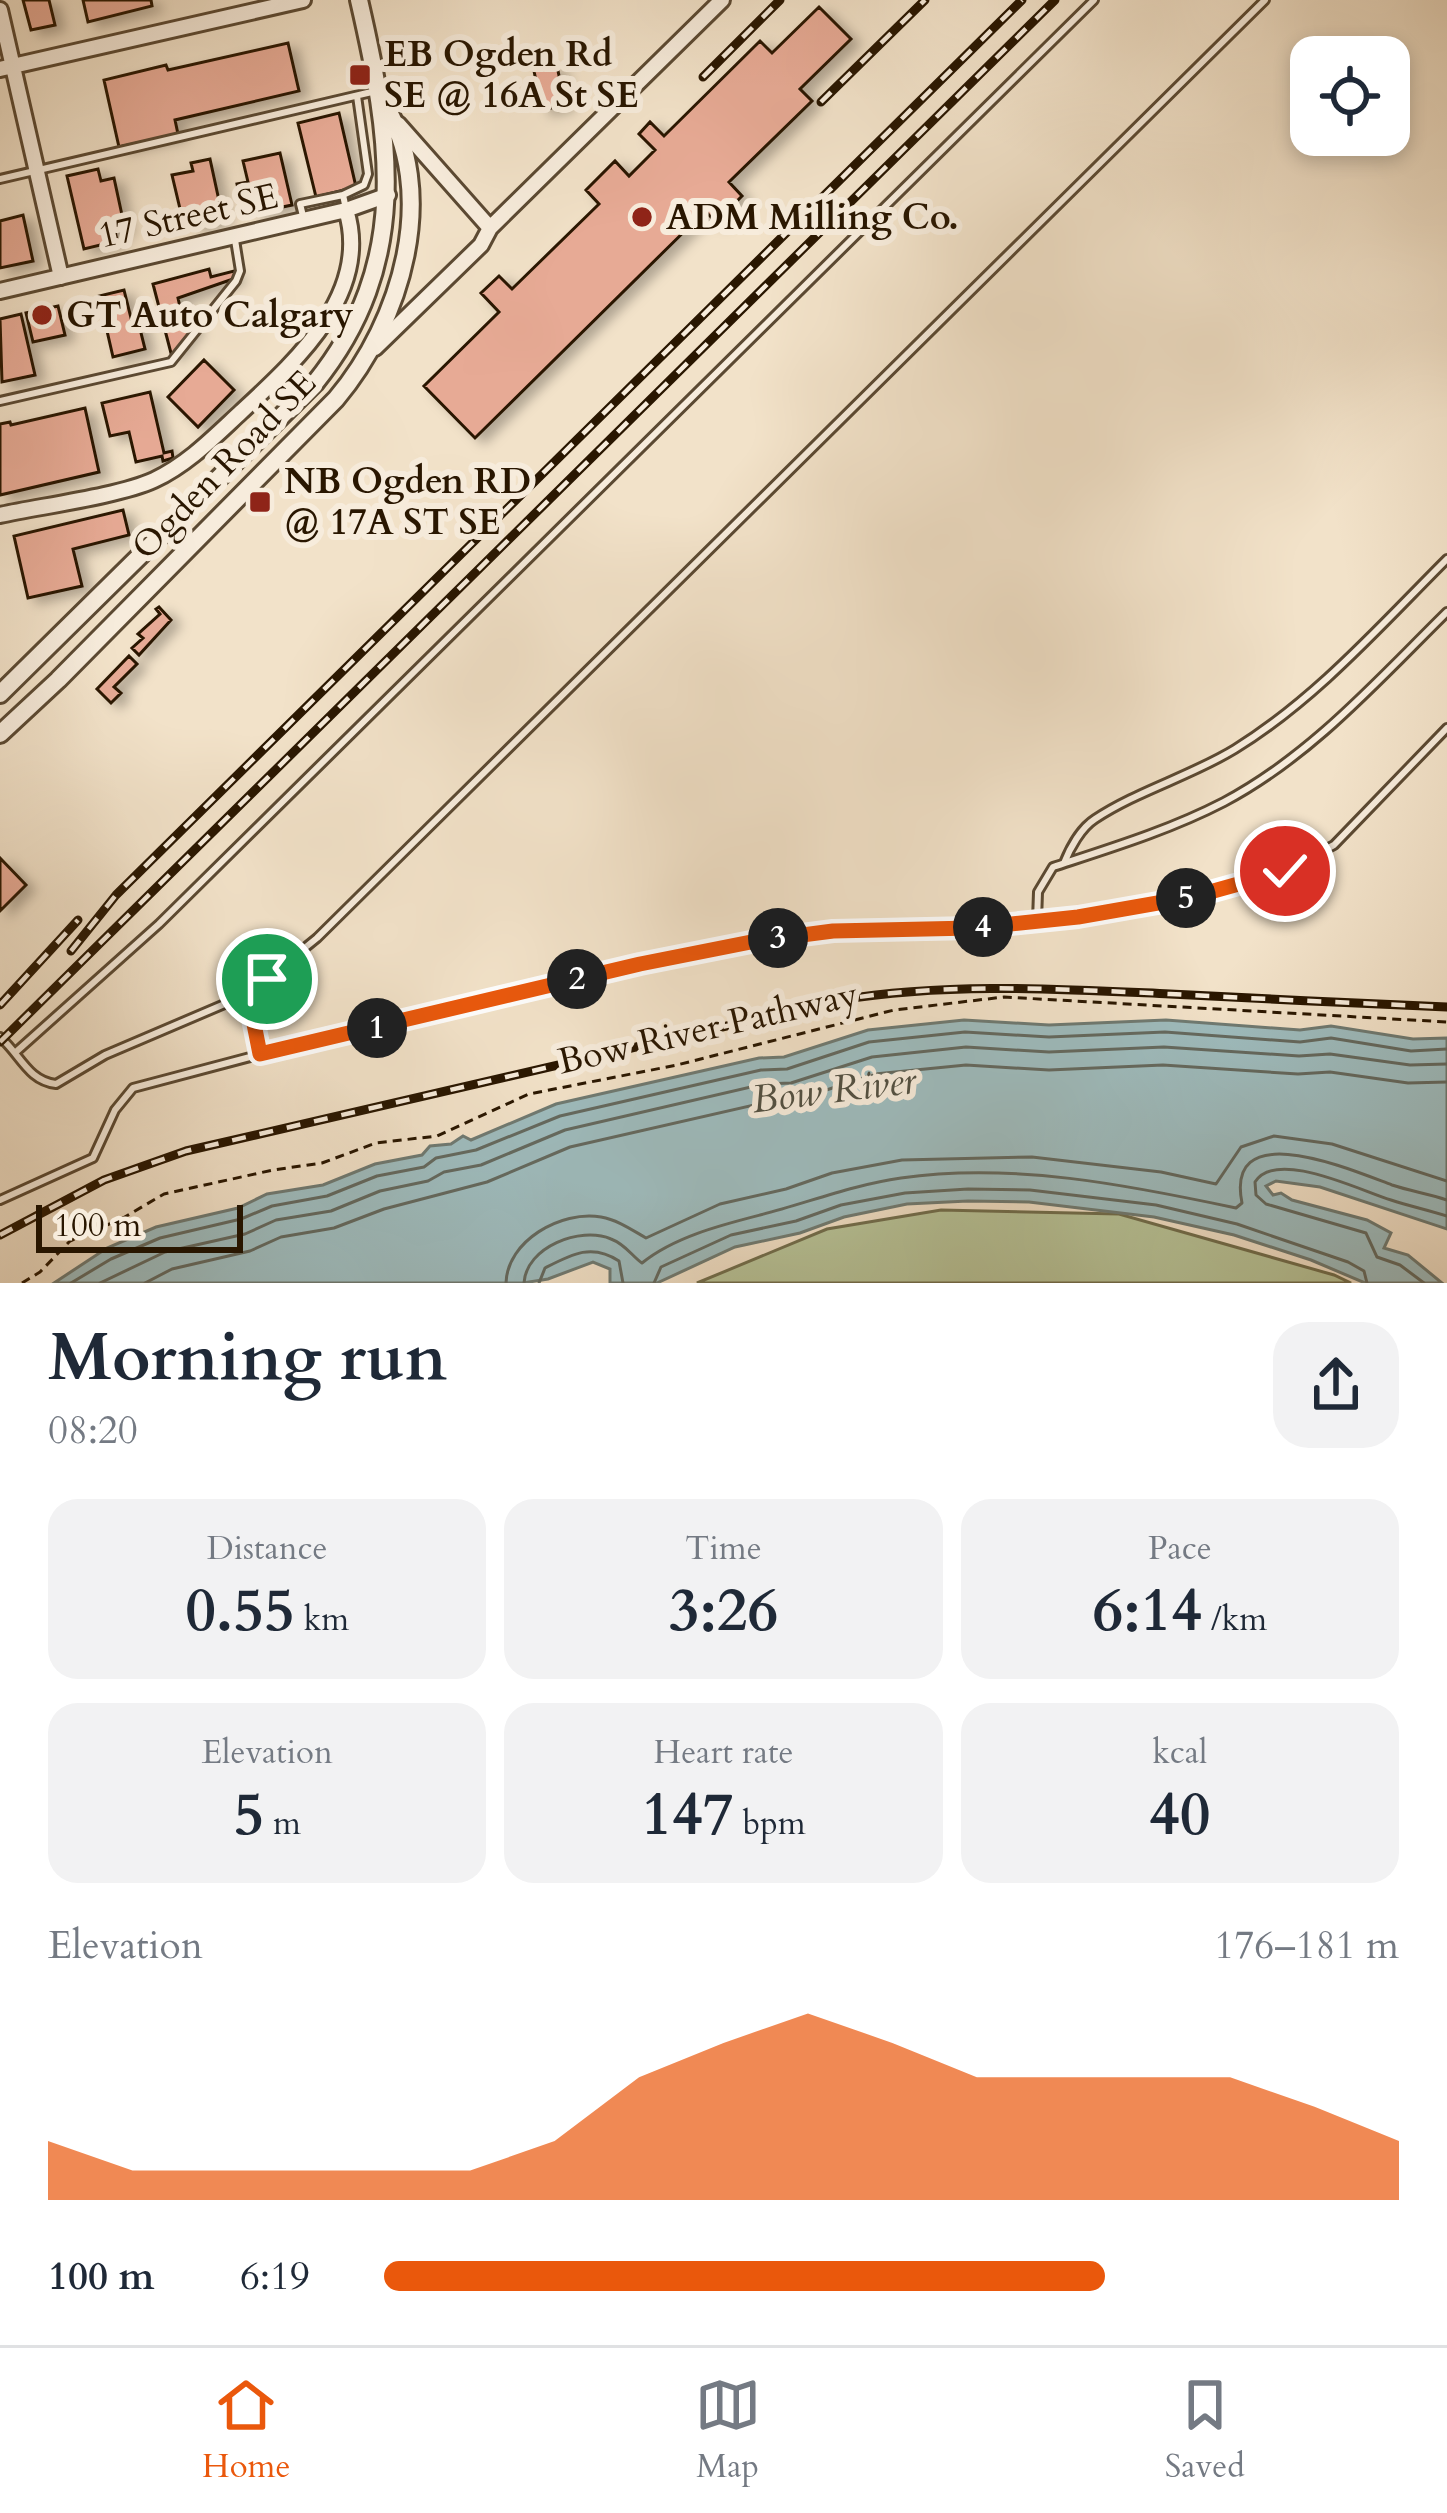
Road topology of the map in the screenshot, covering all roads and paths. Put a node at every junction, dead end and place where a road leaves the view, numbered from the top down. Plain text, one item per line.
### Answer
1 (303, 0) edge
2 (359, 0) edge
3 (722, 0) edge
4 (1094, 0) edge
5 (1265, 0) edge
6 (0, 10) edge
7 (6, 68) edge
8 (381, 95) junction
9 (357, 96) junction
10 (398, 124) junction
11 (37, 170) junction
12 (0, 179) edge
13 (388, 195) junction
14 (345, 202) junction
15 (490, 227) junction
16 (235, 236) junction
17 (62, 277) junction
18 (0, 291) edge
19 (374, 350) junction
20 (0, 401) edge
21 (0, 515) edge
22 (1447, 559) edge
23 (1447, 612) edge
24 (0, 694) edge
25 (1447, 728) edge
26 (0, 734) edge
27 (1064, 863) junction
28 (1037, 921) junction
29 (248, 994) junction
30 (1447, 1022) edge
31 (0, 1037) edge
32 (17, 1051) junction
33 (260, 1054) junction
34 (0, 1199) edge
35 (22, 1283) edge

1 - 7 street
2 - 8 street, Ogden Road SE
3 - 15 street
4 - 32 lane
5 - 29 lane
6 - 7 street
7 - 11 street
8 - 9 lane
8 - 10 street, Ogden Road SE
8 - 13 street, Ogden Road SE
9 - 11 lane
9 - 14 lane
10 - 15 street, Ogden Road SE
10 - 19 street, Ogden Road SE
11 - 12 lane
11 - 17 street
13 - 14 street, 17 Street SE
13 - 24 street, Ogden Road SE
14 - 16 street, 17 Street SE
14 - 21 street
15 - 19 street
16 - 17 street, 17 Street SE
16 - 20 lane
17 - 18 street, 17 Street SE
19 - 26 street, Ogden Road SE
22 - 27 lane
23 - 27 lane
25 - 28 lane
27 - 28 lane
28 - 33 lane
29 - 32 lane
29 - 33 lane
30 - 35 path, Bow River Pathway
31 - 32 lane
33 - 34 lane

